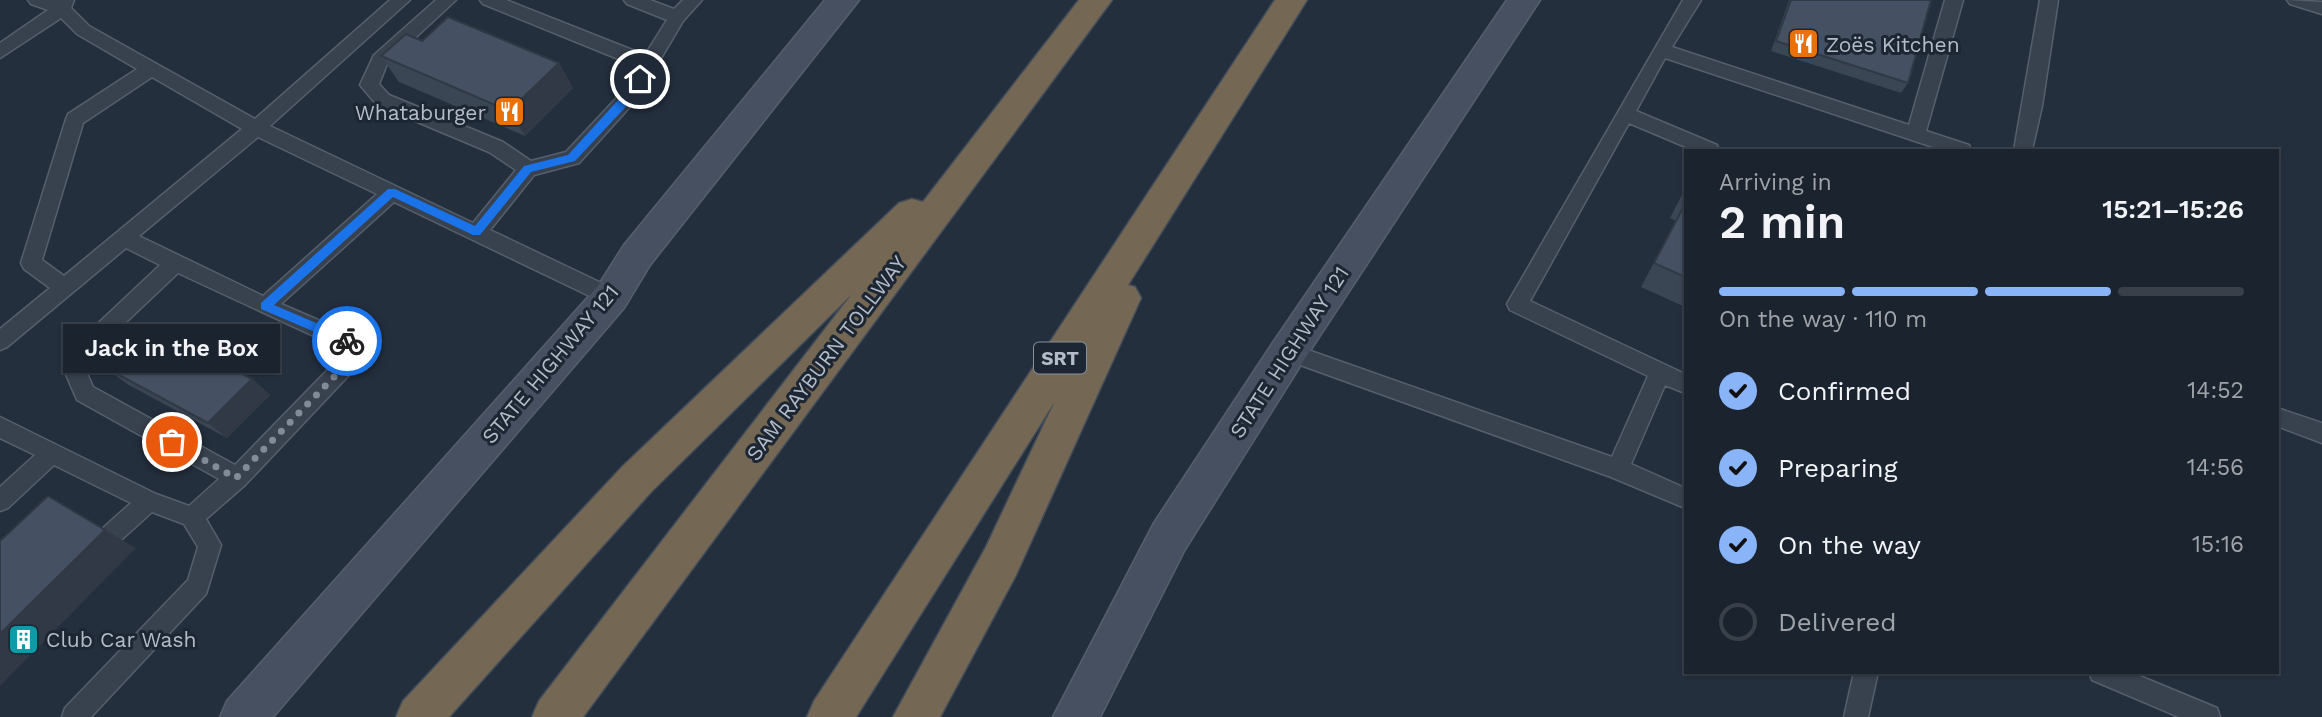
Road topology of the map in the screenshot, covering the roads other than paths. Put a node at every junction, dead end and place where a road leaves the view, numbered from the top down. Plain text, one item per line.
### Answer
1 (37, 0) edge
2 (401, 0) edge
3 (447, 0) edge
4 (489, 0) edge
5 (633, 0) edge
6 (693, 0) edge
7 (843, 0) edge
8 (1096, 0) edge
9 (1291, 0) edge
10 (1524, 0) edge
11 (1692, 0) edge
12 (1954, 0) edge
13 (2049, 0) edge
14 (2296, 0) edge
15 (64, 4) edge
16 (2322, 8) edge
17 (677, 17) junction
18 (1661, 50) junction
19 (0, 52) edge
20 (649, 64) junction
21 (149, 69) junction
22 (1625, 114) junction
23 (256, 128) junction
24 (999, 129) junction
25 (1916, 134) junction
26 (1708, 149) edge
27 (1959, 149) edge
28 (2023, 149) edge
29 (1182, 168) junction
30 (528, 169) junction
31 (392, 192) junction
32 (477, 232) junction
33 (122, 237) junction
34 (176, 263) junction
35 (64, 287) junction
36 (611, 297) junction
37 (265, 306) junction
38 (0, 341) edge
39 (1288, 352) junction
40 (1660, 372) junction
41 (1684, 384) edge
42 (2279, 418) edge
43 (0, 427) edge
44 (2322, 433) edge
45 (52, 453) junction
46 (1618, 469) junction
47 (236, 478) junction
48 (1684, 498) edge
49 (0, 501) edge
50 (149, 501) junction
51 (192, 517) junction
52 (112, 534) dead end
53 (1866, 674) edge
54 (2106, 674) edge
55 (74, 717) edge
56 (243, 717) edge
57 (419, 717) edge
58 (555, 717) edge
59 (830, 717) edge
60 (916, 717) edge
61 (1076, 717) edge
62 (1856, 717) edge
63 (2208, 717) edge

1 - 15 lane
2 - 23 lane
3 - 30 lane
4 - 20 lane
5 - 17 lane
6 - 17 lane
7 - 36 main road, STATE HIGHWAY 121
8 - 24 highway, SAM RAYBURN TOLLWAY
9 - 29 highway, SRT
10 - 39 main road, STATE HIGHWAY 121
11 - 18 lane
12 - 25 lane
13 - 28 lane
14 - 16 lane
15 - 19 lane
15 - 21 lane
17 - 20 lane
18 - 22 lane
18 - 25 lane
20 - 30 lane
21 - 23 lane
21 - 35 lane
22 - 26 lane
22 - 40 lane
23 - 31 lane
23 - 33 lane
24 - 57 highway
24 - 58 highway, SAM RAYBURN TOLLWAY
25 - 27 lane
29 - 59 highway, SRT
29 - 60 highway
30 - 32 lane
31 - 32 lane
31 - 37 lane
32 - 36 lane
33 - 34 lane
33 - 35 lane
34 - 37 lane
34 - 47 lane
35 - 38 lane
36 - 56 main road, STATE HIGHWAY 121
37 - 47 lane
39 - 46 lane
39 - 61 main road, STATE HIGHWAY 121
40 - 41 lane
40 - 46 lane
42 - 44 lane
43 - 45 lane
45 - 49 lane
45 - 50 lane
46 - 48 lane
47 - 51 lane
50 - 51 lane
50 - 52 lane
51 - 55 lane
53 - 62 lane
54 - 63 lane

